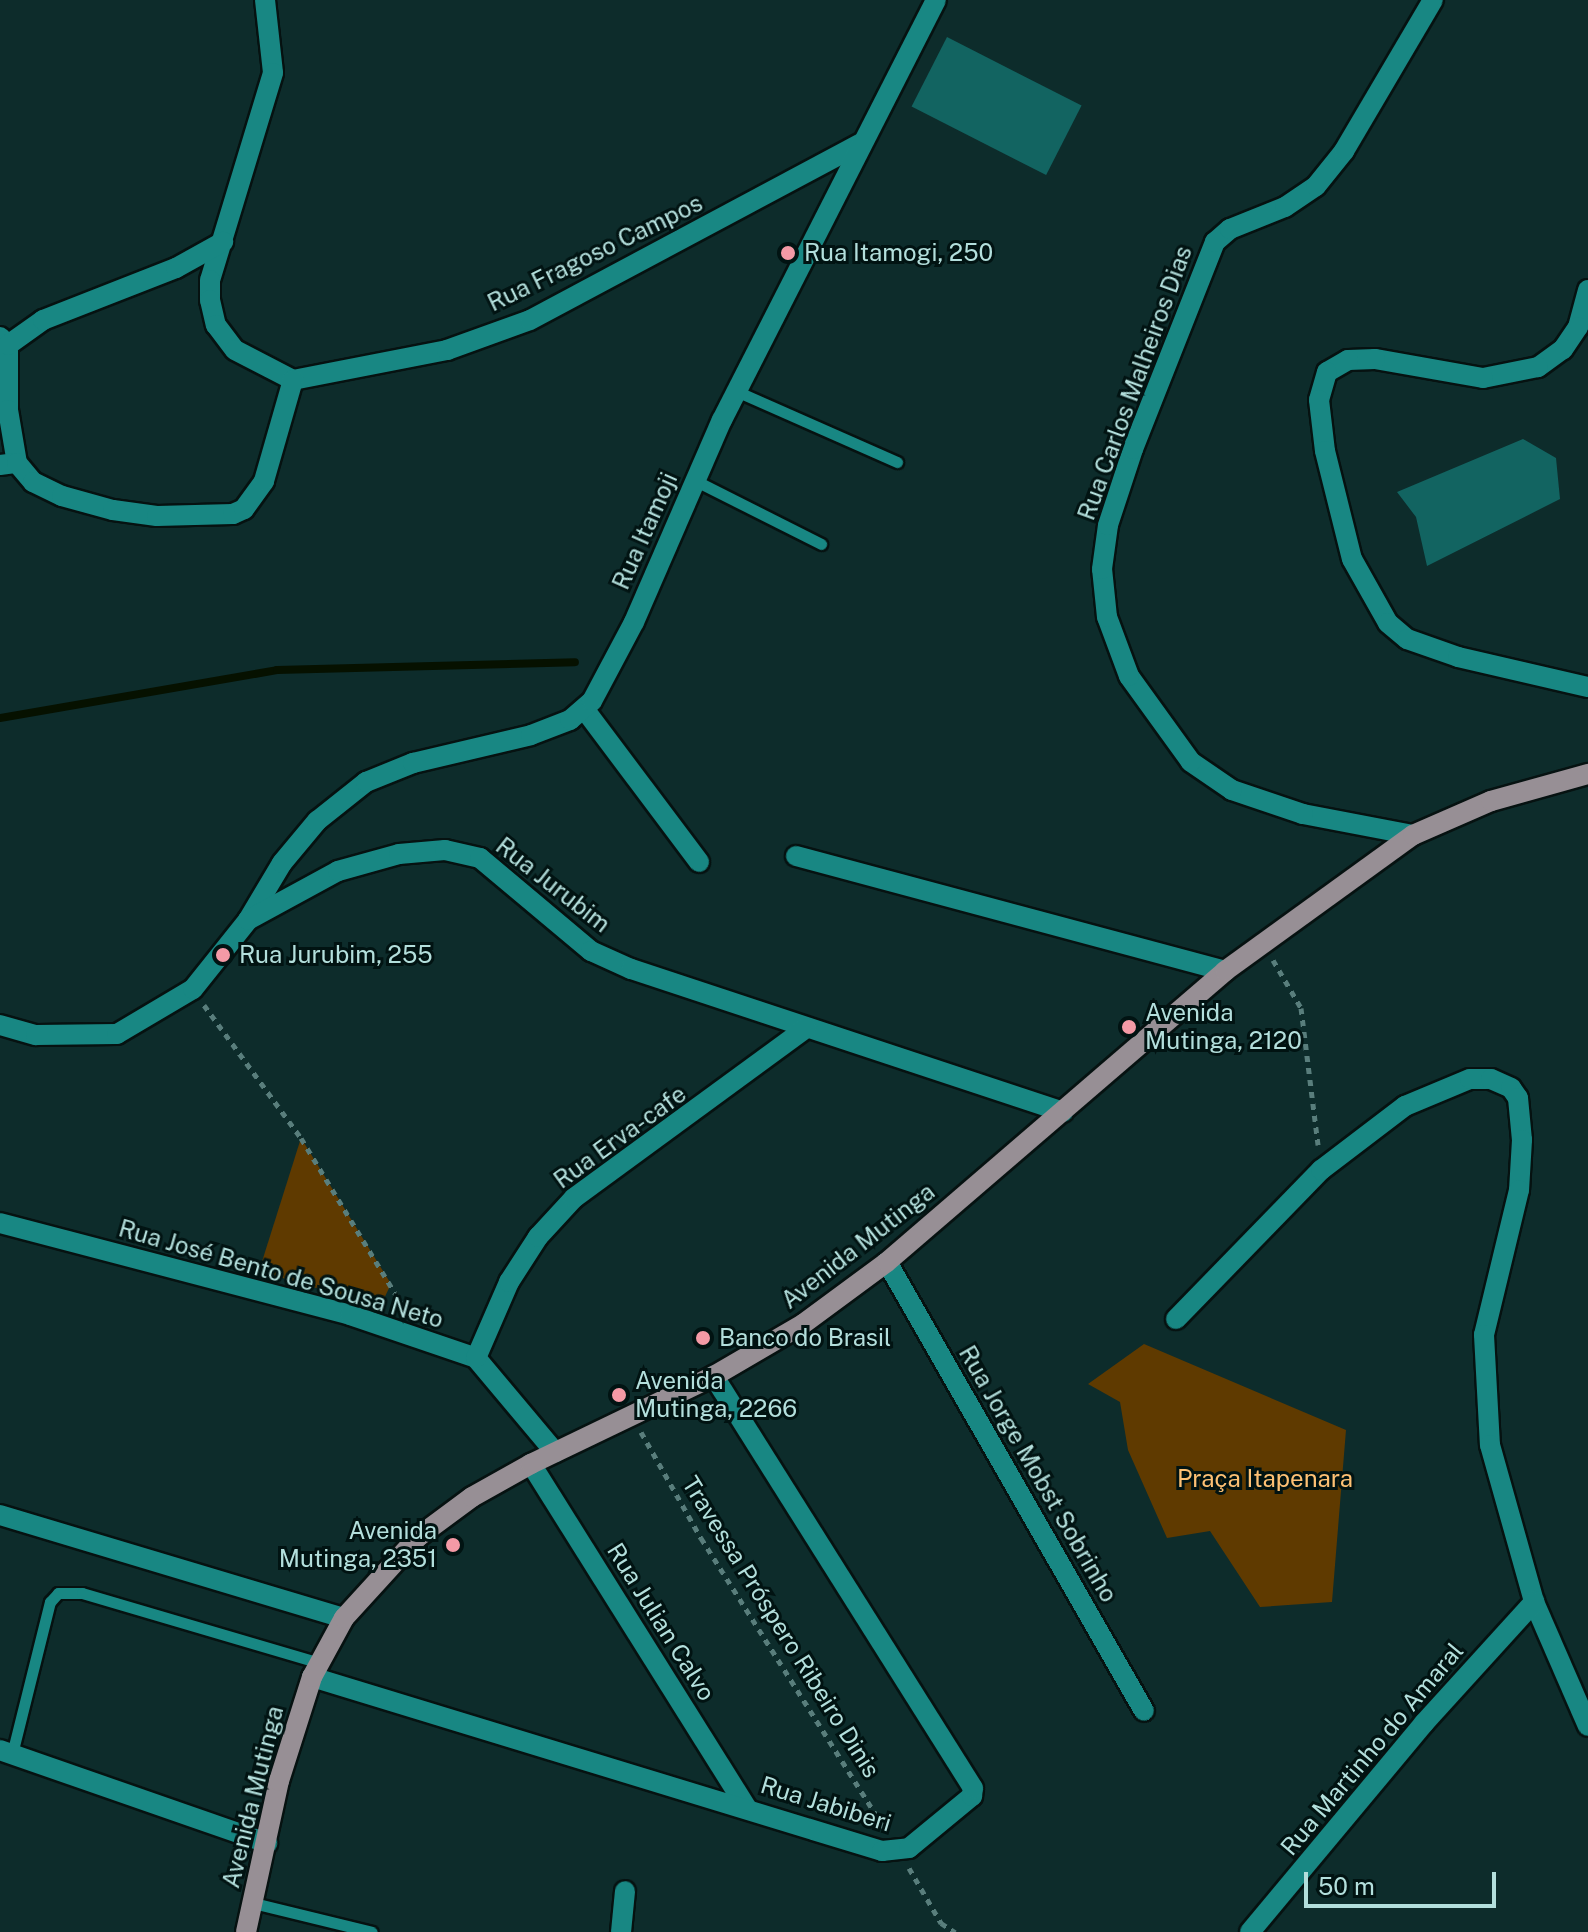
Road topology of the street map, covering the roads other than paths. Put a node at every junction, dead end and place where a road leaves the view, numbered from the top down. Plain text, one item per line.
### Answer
1 (265, 0) edge
2 (936, 0) edge
3 (1433, 0) edge
4 (860, 144) junction
5 (223, 242) junction
6 (1588, 290) edge
7 (4, 341) edge
8 (293, 380) junction
9 (736, 391) junction
10 (897, 462) dead end
11 (8, 464) edge
12 (696, 481) junction
13 (821, 544) dead end
14 (1588, 687) edge
15 (585, 710) junction
16 (1588, 774) edge
17 (1413, 835) junction
18 (796, 856) dead end
19 (699, 862) dead end
20 (248, 920) junction
21 (1225, 971) junction
22 (0, 1025) edge
23 (806, 1028) junction
24 (1063, 1112) junction
25 (0, 1223) edge
26 (887, 1262) junction
27 (1176, 1319) dead end
28 (476, 1358) junction
29 (714, 1376) junction
30 (555, 1452) junction
31 (531, 1464) junction
32 (0, 1515) edge
33 (1534, 1602) junction
34 (344, 1618) junction
35 (316, 1670) junction
36 (1144, 1711) dead end
37 (1588, 1726) edge
38 (6, 1752) edge
39 (746, 1807) junction
40 (267, 1843) junction
41 (625, 1891) dead end
42 (253, 1903) junction
43 (246, 1932) edge
44 (372, 1932) edge
45 (621, 1932) edge
46 (1250, 1932) edge

1 - 5 street
2 - 4 street, Rua Itamoji
3 - 17 street, Rua Carlos Malheiros Dias
4 - 8 street, Rua Fragoso Campos
4 - 9 street, Rua Itamoji
5 - 7 street
5 - 8 street
6 - 14 street
7 - 11 street
8 - 11 street
9 - 10 lane
9 - 12 street, Rua Itamoji
12 - 13 lane
12 - 15 street, Rua Itamoji
15 - 19 street
15 - 20 street
16 - 17 main road, Avenida Mutinga
17 - 21 main road, Avenida Mutinga
18 - 21 street
20 - 22 street, Rua Jurubim
20 - 23 street, Rua Jurubim
21 - 24 main road, Avenida Mutinga
23 - 24 street, Rua Jurubim
23 - 28 street, Rua Erva-cafe
24 - 26 main road, Avenida Mutinga
25 - 28 street, Rua José Bento de Sousa Neto
26 - 29 main road, Avenida Mutinga
26 - 36 street, Rua Jorge Mobst Sobrinho
27 - 33 street
28 - 30 street
29 - 30 main road, Avenida Mutinga
29 - 39 street, Rua Jabiberi
30 - 31 main road, Avenida Mutinga
31 - 34 main road, Avenida Mutinga
31 - 39 street, Rua Julian Calvo
32 - 34 street
33 - 37 street
33 - 46 street, Rua Martinho do Amaral
34 - 35 main road, Avenida Mutinga
35 - 38 lane
35 - 39 street, Rua Jabiberi
35 - 40 main road, Avenida Mutinga
38 - 40 street
40 - 42 main road, Avenida Mutinga
41 - 45 street
42 - 43 main road, Avenida Mutinga
42 - 44 lane

